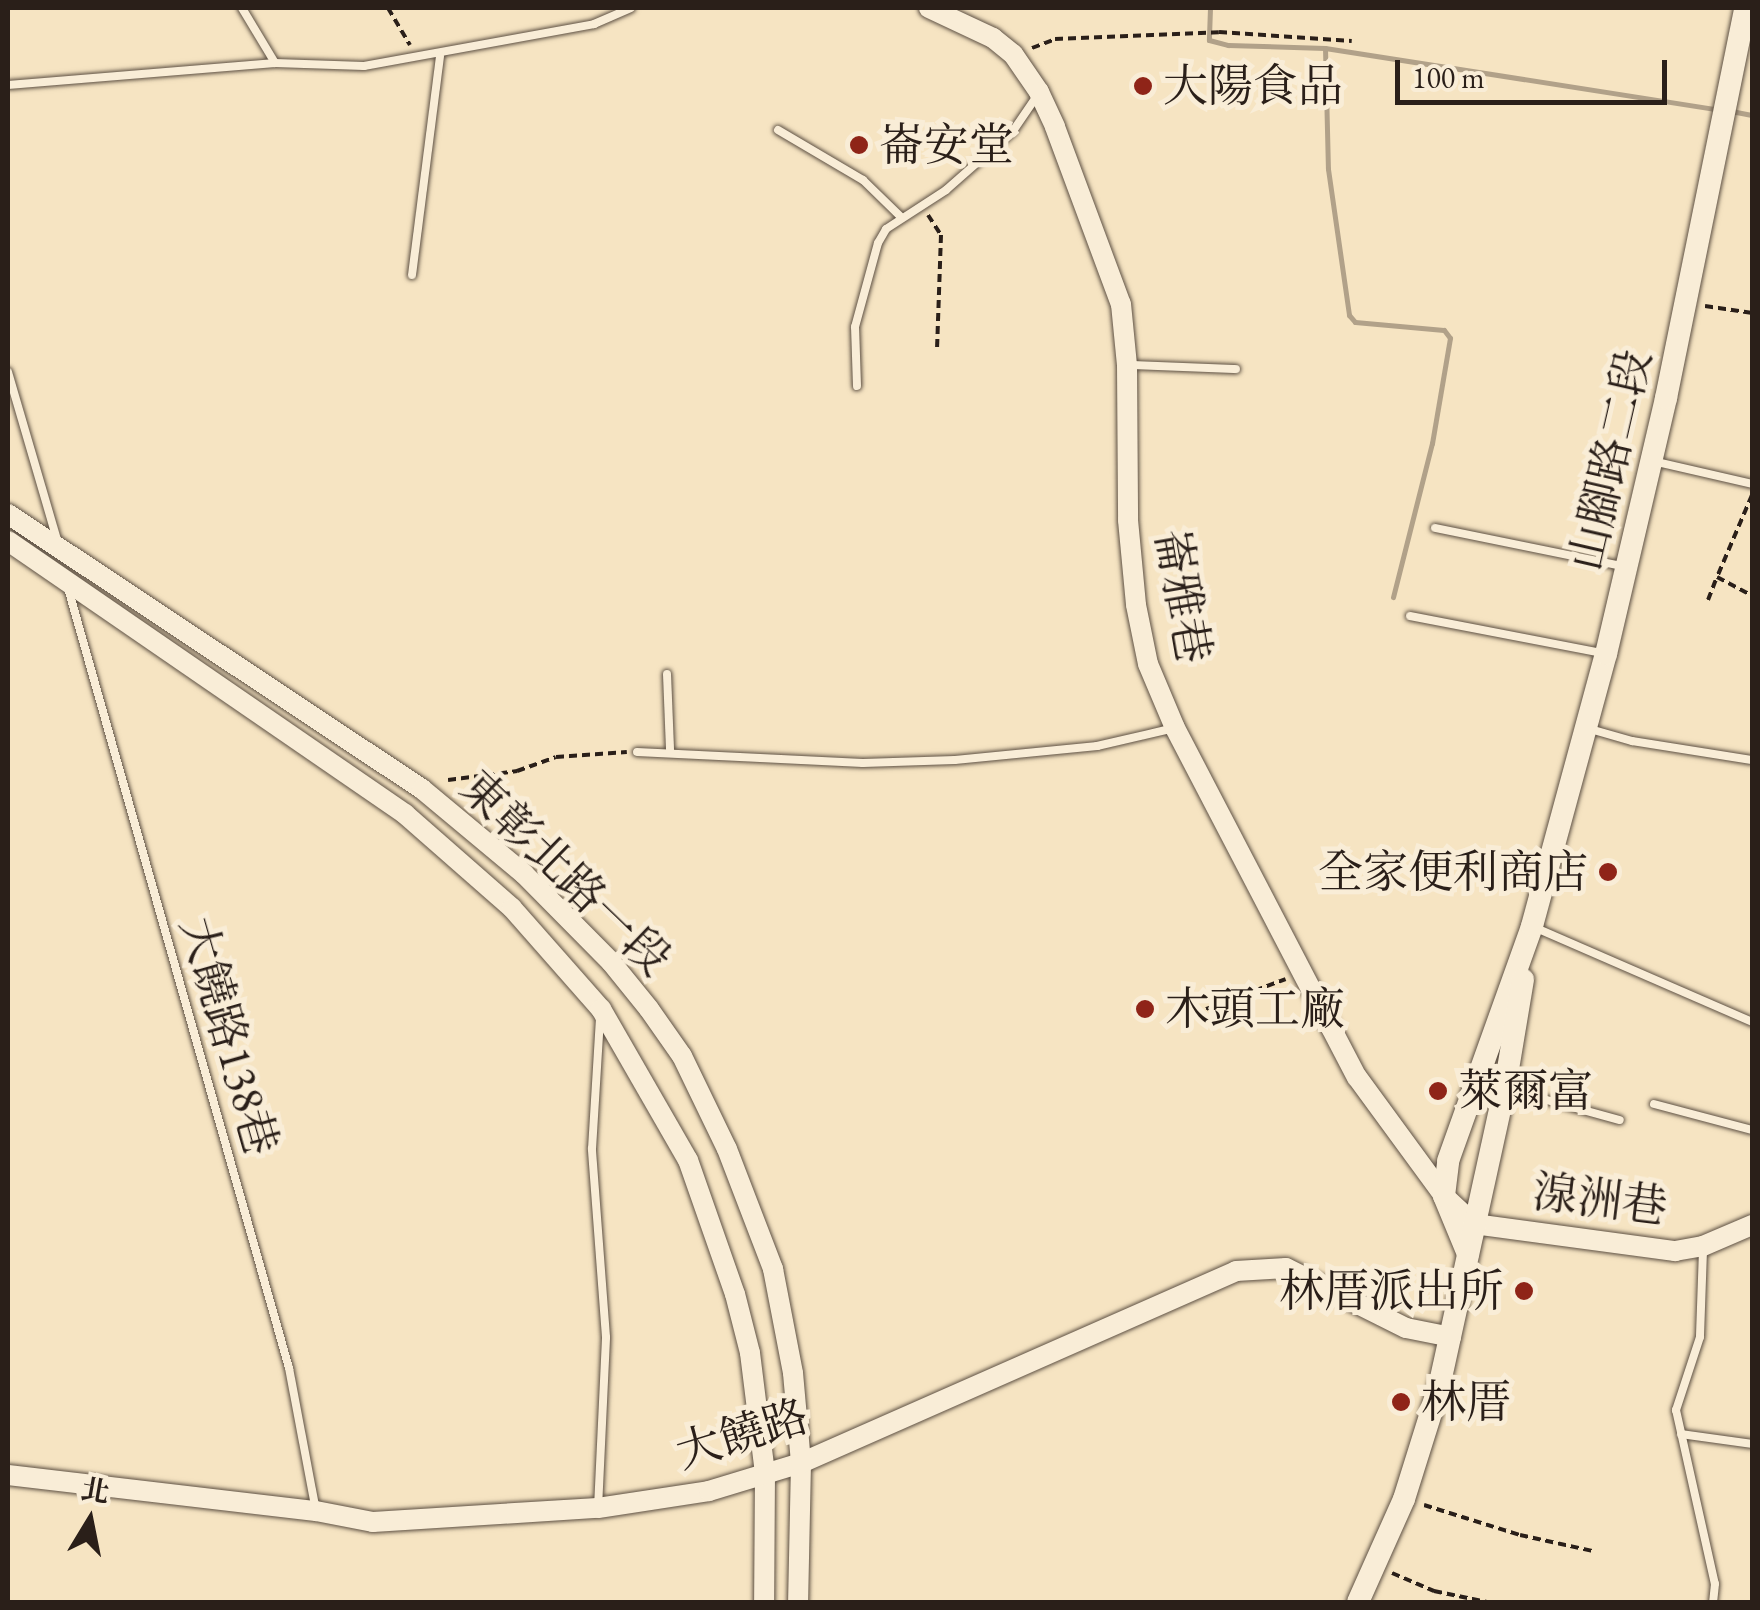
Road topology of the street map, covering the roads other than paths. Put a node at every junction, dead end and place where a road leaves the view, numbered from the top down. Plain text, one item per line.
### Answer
1 (242, 8) edge
2 (631, 8) edge
3 (929, 8) edge
4 (1745, 8) edge
5 (440, 56) junction
6 (275, 63) junction
7 (8, 85) edge
8 (1039, 92) junction
9 (778, 130) dead end
10 (902, 218) junction
11 (412, 274) dead end
12 (1127, 365) junction
13 (1236, 369) dead end
14 (8, 372) edge
15 (857, 386) dead end
16 (1652, 461) junction
17 (1752, 484) edge
18 (8, 514) edge
19 (1435, 528) dead end
20 (8, 541) edge
21 (59, 549) junction
22 (1626, 566) junction
23 (66, 582) junction
24 (1410, 616) dead end
25 (1606, 654) junction
26 (667, 674) dead end
27 (1586, 727) junction
28 (1175, 728) junction
29 (670, 750) junction
30 (636, 752) road end
31 (1752, 760) edge
32 (1532, 926) junction
33 (601, 1008) junction
34 (1752, 1022) edge
35 (1474, 1080) junction
36 (1504, 1086) junction
37 (1654, 1104) dead end
38 (1620, 1120) dead end
39 (1752, 1130) edge
40 (1444, 1196) junction
41 (1474, 1224) junction
42 (1752, 1225) edge
43 (1703, 1246) junction
44 (1468, 1254) junction
45 (1451, 1337) junction
46 (1680, 1434) junction
47 (1752, 1444) edge
48 (801, 1463) junction
49 (8, 1474) edge
50 (765, 1474) junction
51 (598, 1508) junction
52 (316, 1510) junction
53 (764, 1602) edge
54 (798, 1602) edge
55 (1358, 1602) edge
56 (1713, 1602) edge

1 - 6 lane
2 - 5 lane
3 - 8 street, 崙雅巷
4 - 16 main road, 山腳路二段
5 - 6 lane
5 - 11 lane
6 - 7 lane
8 - 10 lane
8 - 12 street, 崙雅巷
9 - 10 lane
10 - 15 lane
12 - 13 lane
12 - 28 street, 崙雅巷
14 - 21 lane, 大饒路138巷
16 - 17 lane
16 - 22 main road, 山腳路二段
18 - 21 street, 東彰北路一段
19 - 22 lane
20 - 23 street, 東彰北路一段
21 - 23 lane, 大饒路138巷
21 - 48 street, 東彰北路一段
22 - 25 main road, 山腳路二段
23 - 33 street, 東彰北路一段
23 - 52 lane, 大饒路138巷
24 - 25 lane
25 - 27 main road, 山腳路二段
26 - 29 lane
27 - 31 lane
27 - 32 main road, 山腳路二段
28 - 29 lane
28 - 40 street, 崙雅巷
29 - 30 lane
32 - 34 lane
32 - 35 main road, 山腳路二段
32 - 36 main road, 山腳路二段
33 - 50 street, 東彰北路一段
33 - 51 lane
35 - 36 lane
35 - 40 main road, 山腳路二段
36 - 38 lane
36 - 41 main road, 山腳路二段
37 - 39 lane
40 - 41 street, 湶洲巷
40 - 44 main road
41 - 43 street, 湶洲巷
41 - 44 main road, 山腳路二段
42 - 43 street, 湶洲巷
43 - 46 lane
44 - 45 main road, 山腳路二段
45 - 48 street, 大饒路
45 - 55 main road, 山腳路二段
46 - 47 lane
46 - 56 lane
48 - 50 street, 大饒路
48 - 54 street, 東彰北路一段
49 - 52 street, 大饒路
50 - 51 street, 大饒路
50 - 53 street, 東彰北路一段
51 - 52 street, 大饒路

